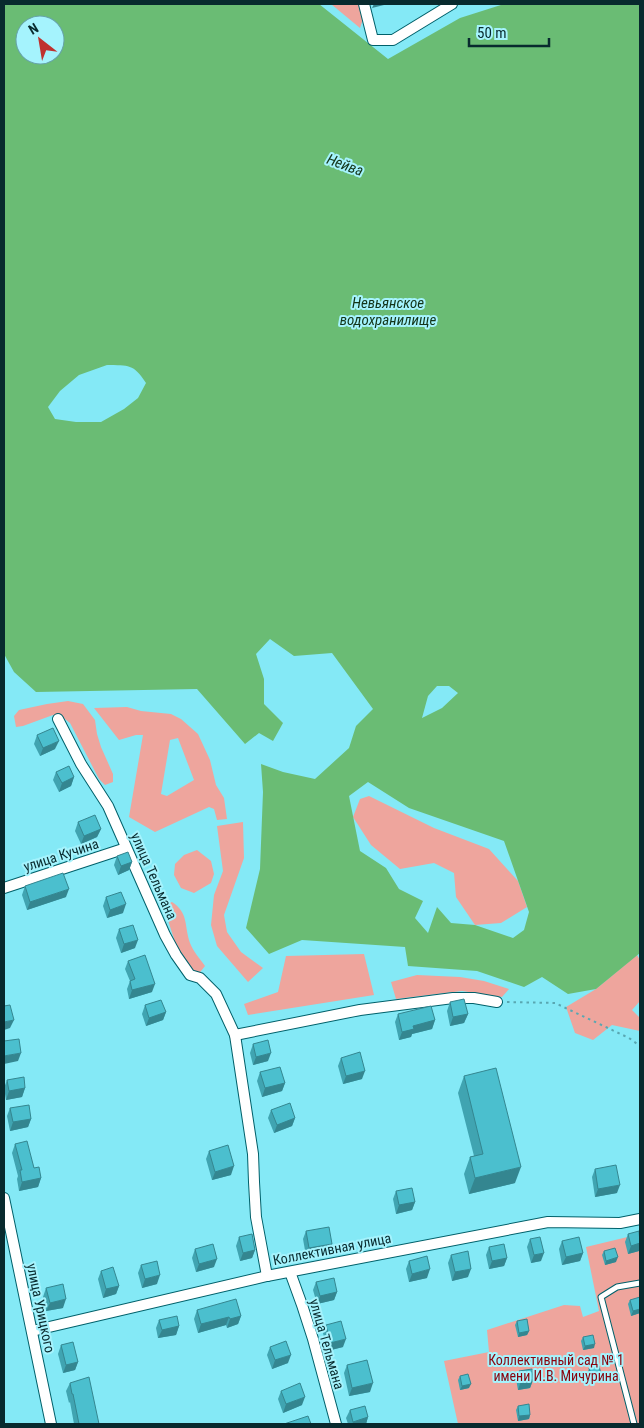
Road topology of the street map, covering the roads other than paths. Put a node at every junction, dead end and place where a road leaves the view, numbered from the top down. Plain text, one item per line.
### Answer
1 (364, 4) edge
2 (452, 4) edge
3 (58, 719) dead end
4 (126, 848) junction
5 (4, 888) edge
6 (497, 1002) road end
7 (234, 1035) junction
8 (4, 1198) edge
9 (640, 1219) edge
10 (290, 1272) junction
11 (267, 1276) junction
12 (640, 1282) edge
13 (32, 1331) junction
14 (51, 1424) edge
15 (336, 1424) edge
16 (634, 1424) edge

1 - 2 street
3 - 4 street, улица Тельмана
4 - 5 street, улица Кучина
4 - 7 street, улица Тельмана
6 - 7 street
7 - 11 street, улица Тельмана
8 - 13 street, улица Урицкого
9 - 10 street, Коллективная улица
10 - 11 street, Коллективная улица
10 - 15 street, улица Тельмана
11 - 13 street, Коллективная улица
12 - 16 lane
13 - 14 street, улица Урицкого

